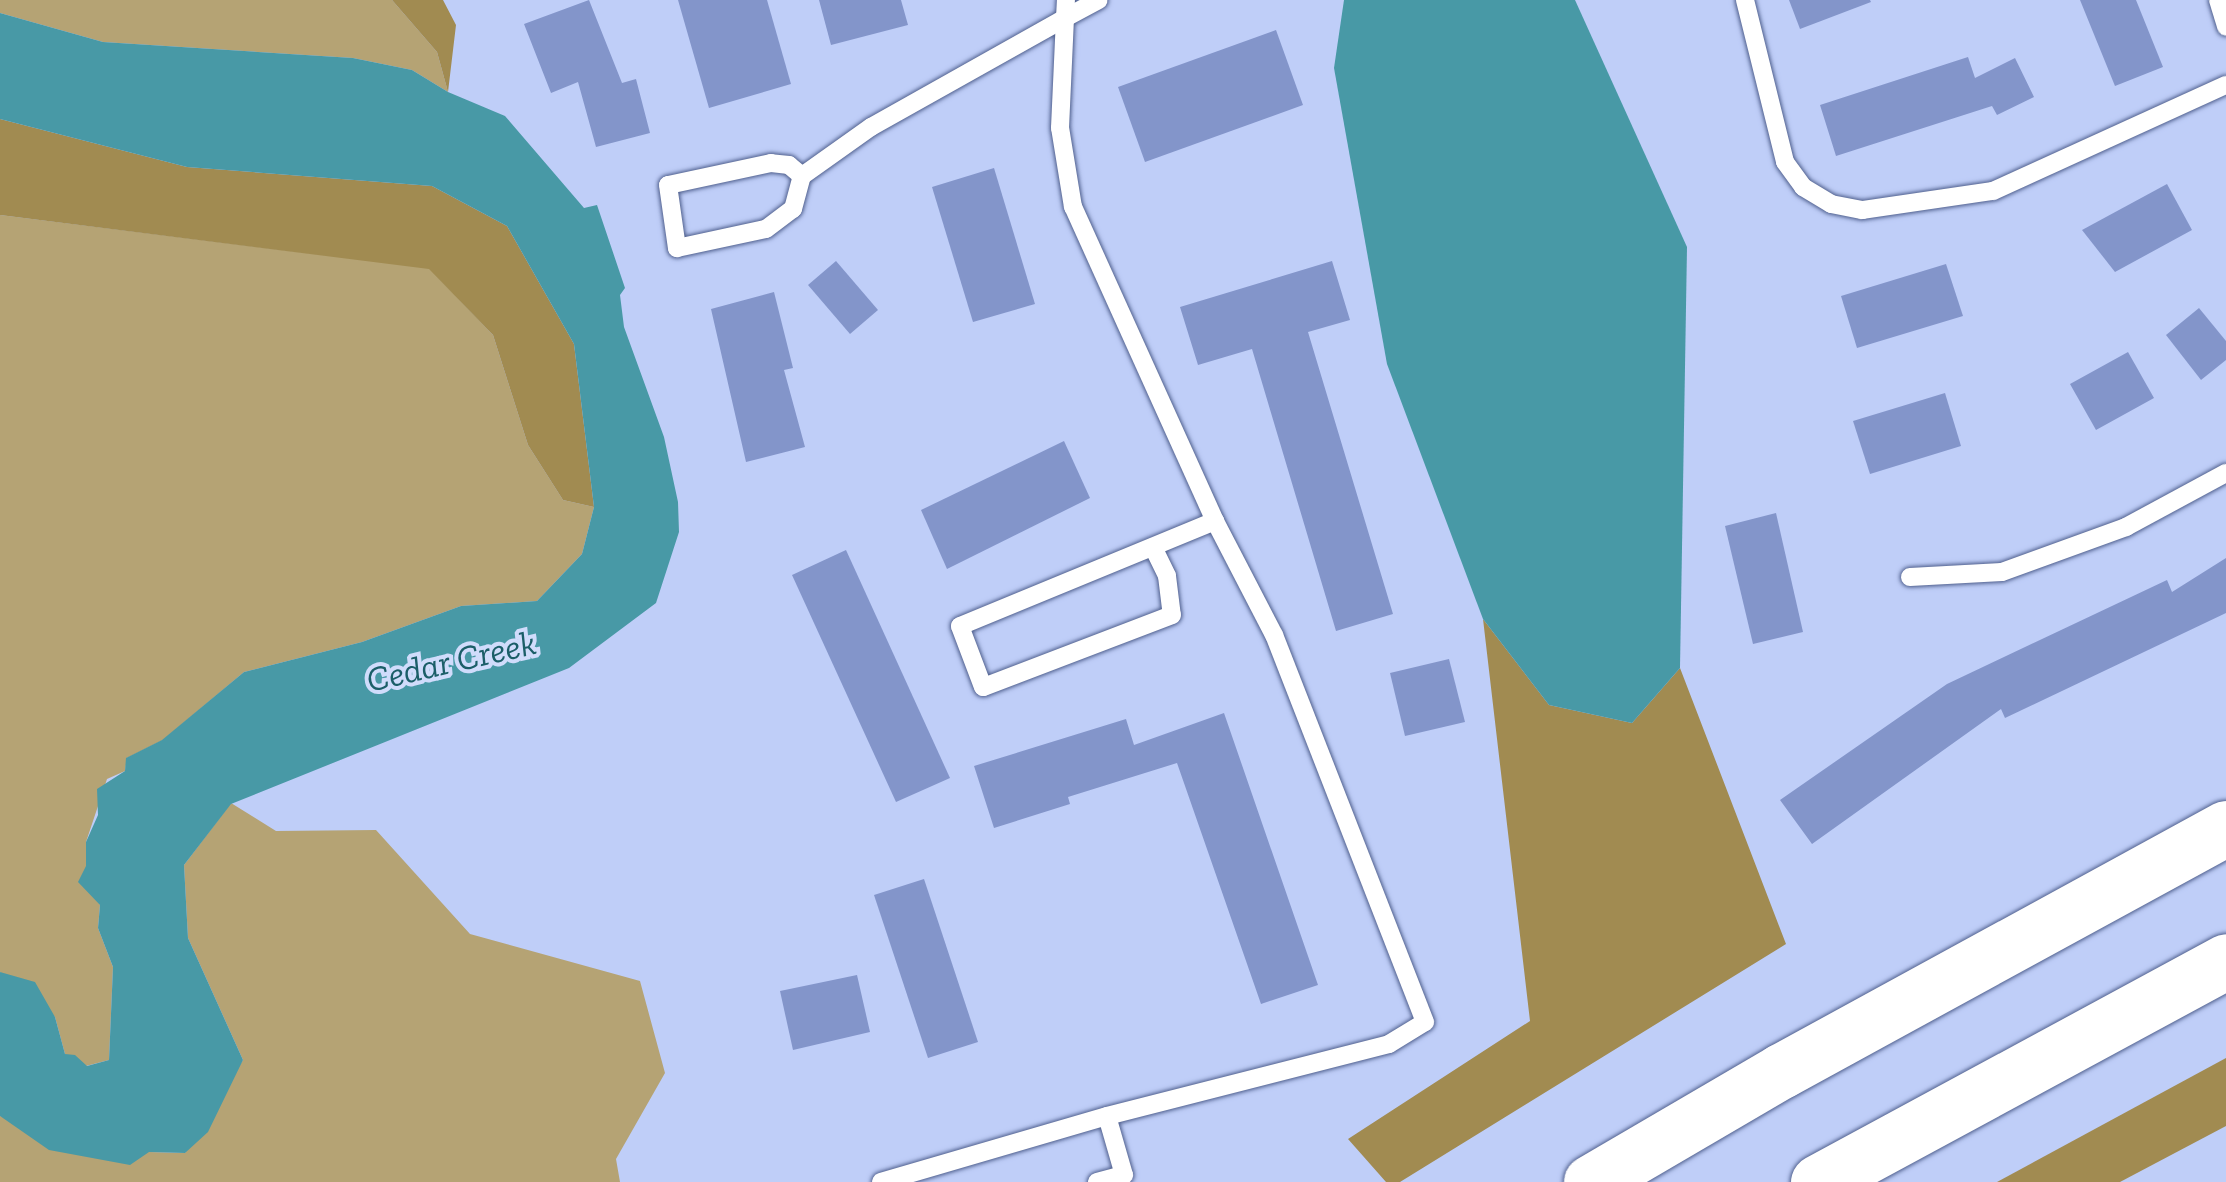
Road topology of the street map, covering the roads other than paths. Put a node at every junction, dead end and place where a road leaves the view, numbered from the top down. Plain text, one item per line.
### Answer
1 (1099, 0) edge
2 (1744, 0) edge
3 (2218, 0) edge
4 (1066, 9) edge
5 (2226, 27) edge
6 (2226, 85) edge
7 (802, 176) junction
8 (2226, 474) edge
9 (1216, 521) junction
10 (1153, 547) junction
11 (1910, 577) dead end
12 (2226, 828) edge
13 (2226, 961) edge
14 (1107, 1116) junction
15 (881, 1182) edge
16 (1096, 1182) edge
17 (1591, 1182) edge
18 (1818, 1182) edge

1 - 4 lane
2 - 6 lane
3 - 5 lane
4 - 7 lane
4 - 9 lane
7 - 7 lane
8 - 11 lane
9 - 10 lane
9 - 14 lane
10 - 10 lane
12 - 17 highway
13 - 18 highway
14 - 15 lane
14 - 16 lane

